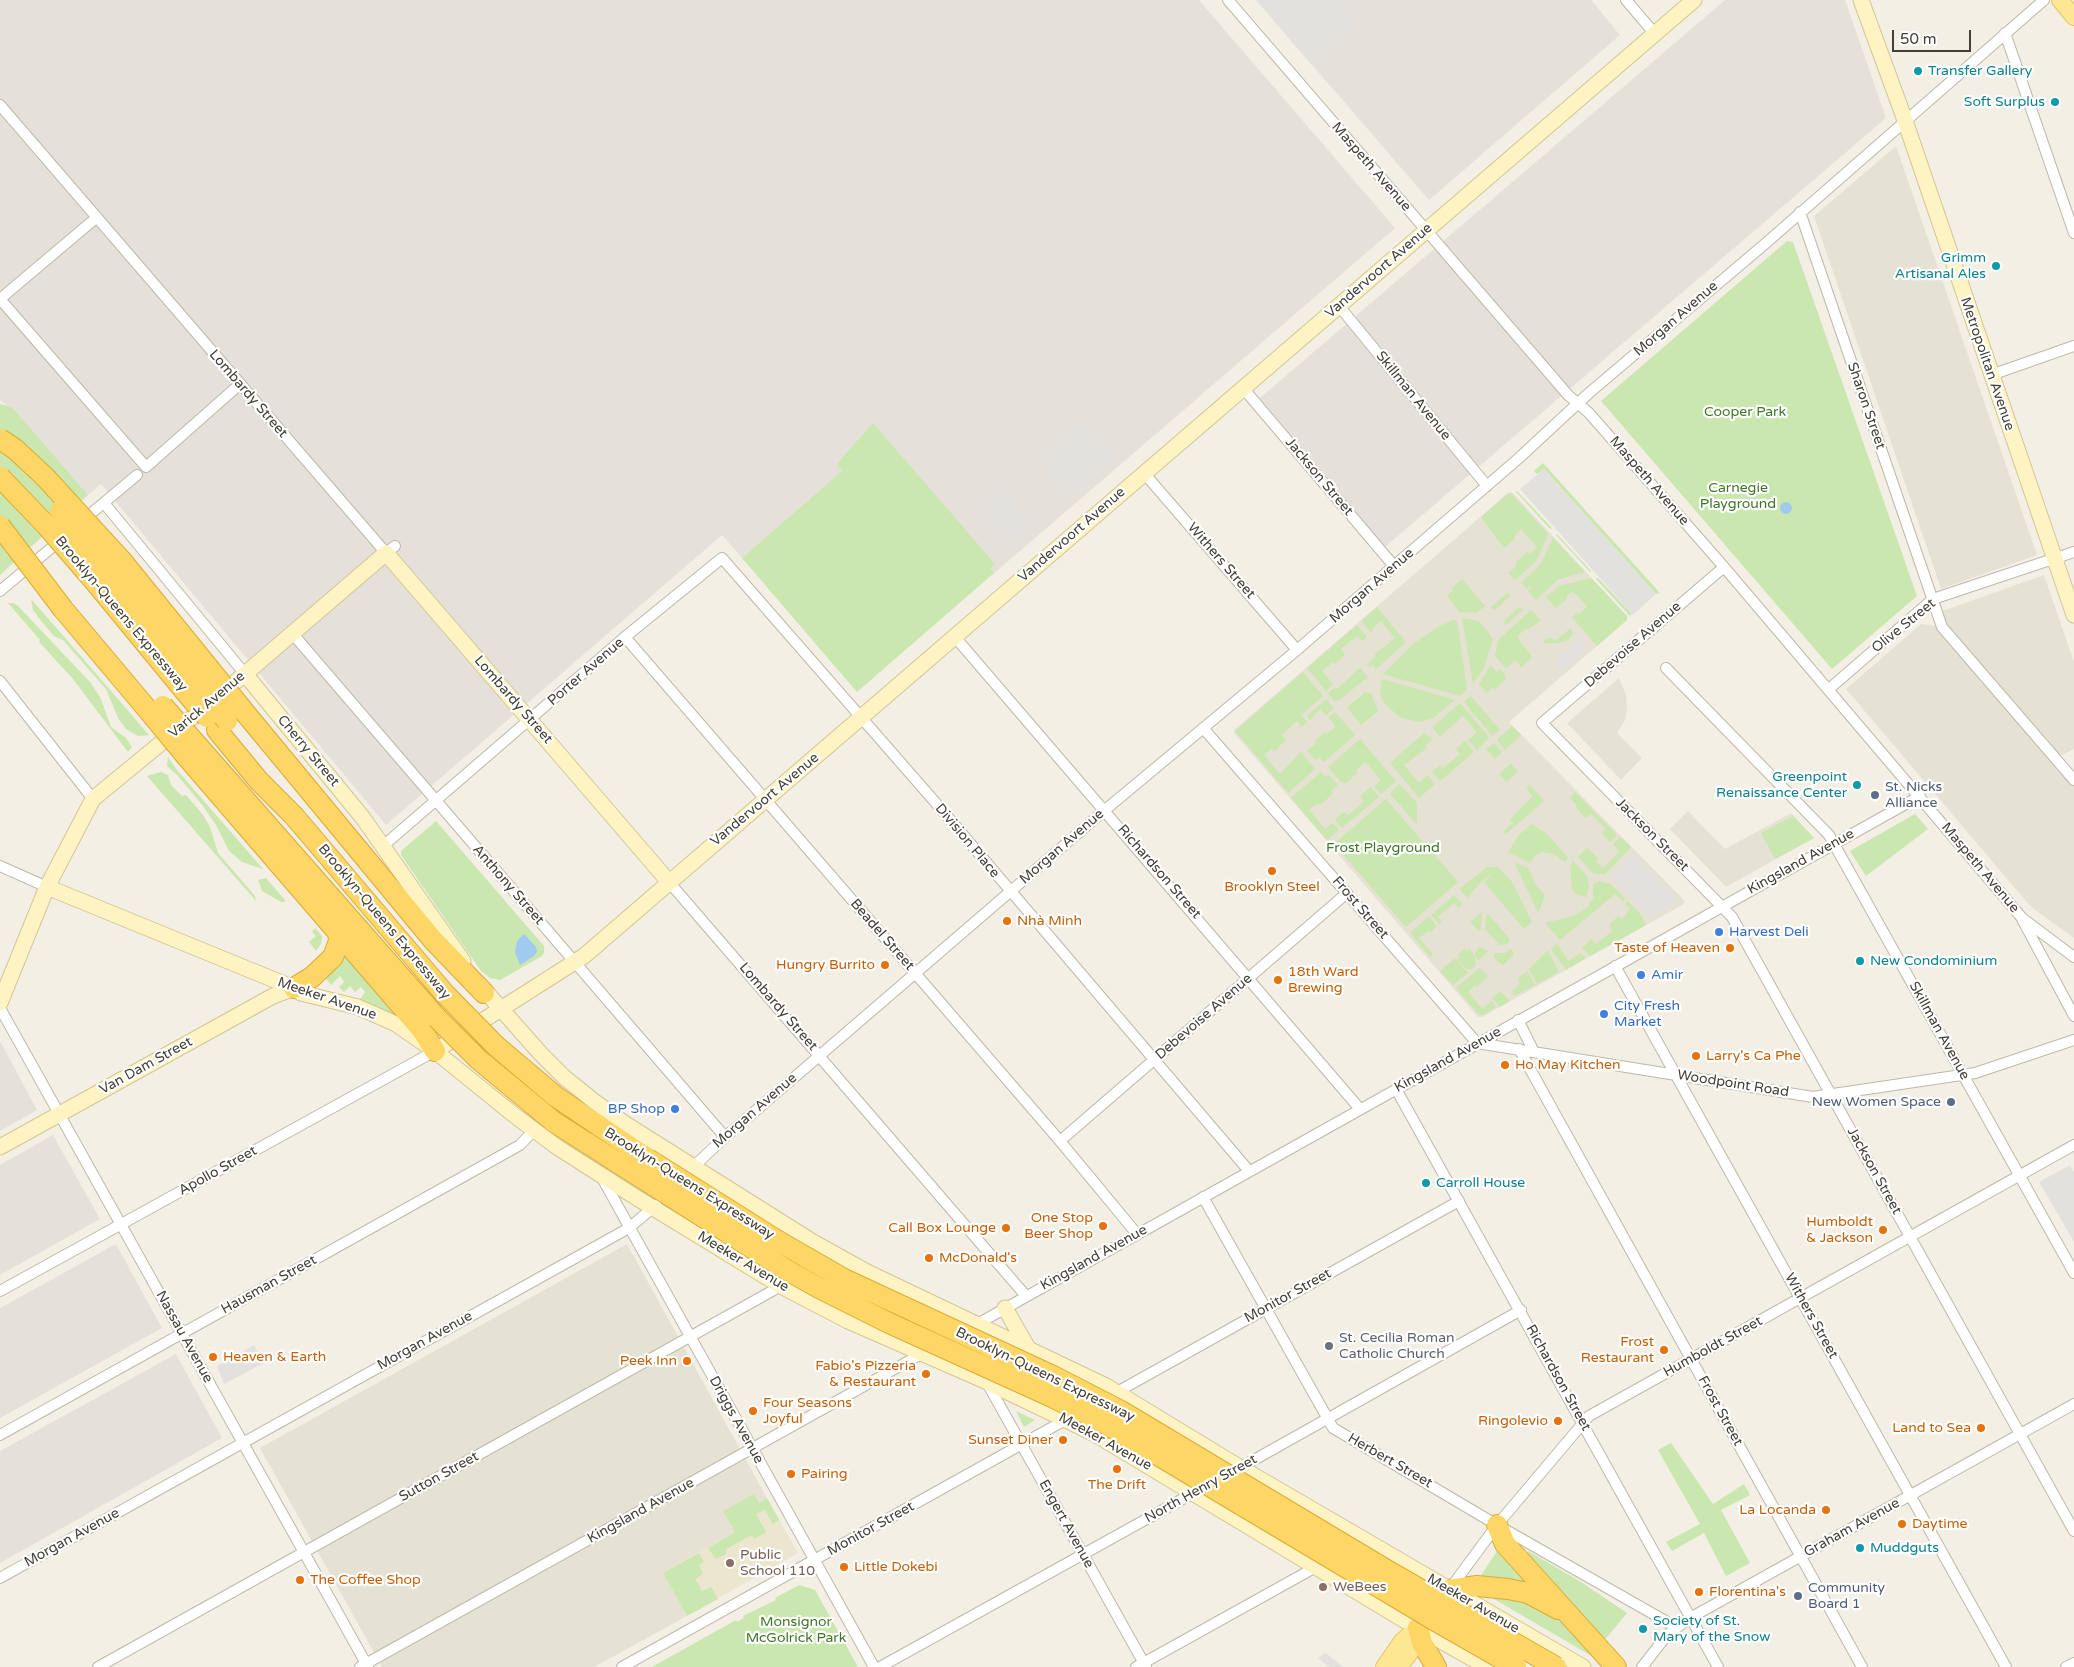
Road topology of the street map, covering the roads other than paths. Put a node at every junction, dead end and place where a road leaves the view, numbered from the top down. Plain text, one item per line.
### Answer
1 (1228, 0) edge
2 (1626, 0) edge
3 (1694, 0) edge
4 (1861, 0) edge
5 (2044, 0) edge
6 (2060, 0) edge
7 (2074, 16) edge
8 (2005, 33) junction
9 (1655, 34) junction
10 (0, 105) edge
11 (1904, 121) junction
12 (1800, 212) junction
13 (96, 218) junction
14 (1426, 231) junction
15 (2074, 233) edge
16 (0, 299) edge
17 (1339, 306) junction
18 (2074, 346) edge
19 (1991, 375) junction
20 (240, 384) junction
21 (1243, 388) junction
22 (1577, 404) junction
23 (0, 439) edge
24 (0, 451) edge
25 (1144, 473) junction
26 (137, 475) dead end
27 (0, 477) edge
28 (1486, 486) junction
29 (104, 503) junction
30 (0, 526) edge
31 (390, 549) junction
32 (2074, 552) edge
33 (722, 558) joint
34 (2055, 559) junction
35 (1394, 566) junction
36 (1724, 568) junction
37 (109, 571) junction
38 (0, 591) edge
39 (1933, 599) junction
40 (2074, 615) edge
41 (292, 633) junction
42 (625, 637) junction
43 (955, 637) junction
44 (1297, 650) junction
45 (1666, 668) dead end
46 (245, 674) junction
47 (0, 681) edge
48 (1829, 689) junction
49 (861, 718) junction
50 (229, 720) junction
51 (530, 720) junction
52 (1542, 723) joint
53 (1203, 728) junction
54 (192, 751) junction
55 (2074, 780) edge
56 (1920, 796) junction
57 (93, 799) junction
58 (765, 800) junction
59 (436, 801) junction
60 (1105, 810) junction
61 (1834, 844) junction
62 (383, 846) junction
63 (0, 866) edge
64 (670, 882) junction
65 (47, 887) junction
66 (1010, 892) junction
67 (1347, 893) junction
68 (1722, 906) junction
69 (2022, 918) junction
70 (338, 931) junction
71 (2074, 957) edge
72 (574, 962) junction
73 (1615, 966) junction
74 (915, 974) junction
75 (1249, 978) junction
76 (294, 988) junction
77 (484, 993) junction
78 (0, 1002) edge
79 (0, 1008) edge
80 (500, 1010) junction
81 (2074, 1016) edge
82 (1518, 1020) junction
83 (2074, 1040) edge
84 (1477, 1043) junction
85 (1518, 1049) junction
86 (435, 1051) junction
87 (1534, 1052) junction
88 (820, 1055) junction
89 (1154, 1059) junction
90 (1676, 1074) junction
91 (1964, 1075) junction
92 (1396, 1089) junction
93 (1831, 1094) junction
94 (1360, 1109) junction
95 (60, 1114) junction
96 (534, 1130) junction
97 (726, 1137) junction
98 (1060, 1141) junction
99 (2074, 1145) edge
100 (0, 1147) edge
101 (694, 1166) junction
102 (1249, 1171) junction
103 (599, 1173) junction
104 (2020, 1175) junction
105 (1203, 1197) junction
106 (1460, 1201) junction
107 (653, 1208) junction
108 (121, 1224) junction
109 (629, 1228) junction
110 (1136, 1234) junction
111 (1910, 1237) junction
112 (2074, 1274) edge
113 (781, 1286) junction
114 (0, 1291) edge
115 (1026, 1296) junction
116 (1800, 1298) junction
117 (1005, 1308) junction
118 (1266, 1309) junction
119 (1521, 1310) junction
120 (975, 1323) junction
121 (182, 1334) junction
122 (690, 1337) junction
123 (1029, 1350) junction
124 (922, 1353) junction
125 (1691, 1358) junction
126 (985, 1381) junction
127 (1117, 1392) junction
128 (2074, 1404) edge
129 (1327, 1418) junction
130 (1067, 1419) junction
131 (1583, 1423) junction
132 (2020, 1434) junction
133 (0, 1435) edge
134 (242, 1443) junction
135 (1022, 1444) junction
136 (752, 1449) junction
137 (1240, 1467) junction
138 (1193, 1493) junction
139 (1910, 1495) junction
140 (1497, 1525) junction
141 (2074, 1532) edge
142 (304, 1552) junction
143 (1082, 1554) junction
144 (1801, 1556) junction
145 (814, 1560) junction
146 (1316, 1567) junction
147 (0, 1578) edge
148 (1449, 1590) junction
149 (1690, 1618) junction
150 (1576, 1623) junction
151 (1676, 1627) junction
152 (1418, 1628) junction
153 (2074, 1663) edge
154 (364, 1666) edge
155 (1142, 1666) edge
156 (98, 1667) edge
157 (622, 1667) edge
158 (874, 1667) edge
159 (880, 1667) edge
160 (1384, 1667) edge
161 (1400, 1667) edge
162 (1436, 1667) edge
163 (1487, 1667) edge
164 (1516, 1667) edge
165 (1556, 1667) edge
166 (1583, 1667) edge
167 (1616, 1667) edge
168 (1642, 1667) edge
169 (1718, 1667) edge
170 (1862, 1667) edge
171 (2006, 1667) edge
172 (2066, 1667) edge

1 - 14 street, Maspeth Avenue
2 - 9 street
3 - 9 main road, Vandervoort Avenue
4 - 11 main road, Metropolitan Avenue
5 - 8 street, Morgan Avenue
6 - 7 main road
8 - 11 street, Morgan Avenue
8 - 15 street
9 - 14 main road, Vandervoort Avenue
10 - 13 street, Lombardy Street
11 - 12 street, Morgan Avenue
11 - 19 main road, Metropolitan Avenue
12 - 22 street, Morgan Avenue
12 - 39 street, Sharon Street
13 - 16 street
13 - 20 street, Lombardy Street
14 - 17 main road, Vandervoort Avenue
14 - 22 street, Maspeth Avenue
16 - 20 street
17 - 21 main road, Vandervoort Avenue
17 - 28 street, Skillman Avenue
18 - 19 street
19 - 34 main road, Metropolitan Avenue
20 - 31 street, Lombardy Street
21 - 25 main road, Vandervoort Avenue
21 - 35 street, Jackson Street
22 - 28 street, Morgan Avenue
22 - 36 street, Maspeth Avenue
23 - 37 highway, bridge
24 - 37 highway, bridge
25 - 43 main road, Vandervoort Avenue
25 - 44 street, Withers Street
26 - 29 street
27 - 37 highway, Brooklyn-Queens Expressway, bridge
28 - 35 street, Morgan Avenue
29 - 38 street
29 - 46 street, Cherry Street
30 - 54 highway, Brooklyn-Queens Expressway, bridge
31 - 41 main road, Varick Avenue
31 - 51 main road, Lombardy Street
32 - 34 street, Olive Street
33 - 42 street, Porter Avenue
33 - 49 street, Division Place
34 - 39 street, Olive Street
34 - 40 main road, Metropolitan Avenue
35 - 44 street, Morgan Avenue
36 - 48 street, Maspeth Avenue
36 - 52 street, Debevoise Avenue
37 - 50 highway, bridge
39 - 48 street, Olive Street
39 - 55 street, Sharon Street
41 - 46 main road, Varick Avenue
41 - 59 street, Anthony Street
42 - 51 street, Porter Avenue
42 - 58 street, Beadel Street
43 - 49 main road, Vandervoort Avenue
43 - 60 street, Richardson Street
44 - 53 street, Morgan Avenue
45 - 61 street, Skillman Avenue
46 - 57 main road, Varick Avenue
46 - 62 main road, Cherry Street
47 - 57 street
48 - 56 street, Maspeth Avenue
49 - 58 main road, Vandervoort Avenue
49 - 66 street, Division Place
50 - 77 highway
50 - 165 highway, Brooklyn-Queens Expressway, bridge
51 - 59 street, Porter Avenue
51 - 64 main road, Lombardy Street
52 - 68 street, Jackson Street
53 - 60 street, Morgan Avenue
53 - 67 street, Frost Street
54 - 70 highway
54 - 164 highway, Brooklyn-Queens Expressway, bridge
56 - 61 street, Kingsland Avenue
56 - 69 street, Maspeth Avenue
57 - 65 main road, Varick Avenue
58 - 64 main road, Vandervoort Avenue
58 - 74 street, Beadel Street
59 - 62 street, Porter Avenue
59 - 72 street, Anthony Street
60 - 66 street, Morgan Avenue
60 - 75 street, Richardson Street
61 - 68 street, Kingsland Avenue
61 - 91 street, Skillman Avenue
62 - 77 main road, Cherry Street
63 - 65 street, Meeker Avenue
64 - 72 main road, Vandervoort Avenue
64 - 88 street, Lombardy Street
65 - 76 main road, Meeker Avenue
65 - 78 main road, Varick Avenue
66 - 74 street, Morgan Avenue
66 - 89 street, Division Place
67 - 75 street, Debevoise Avenue
67 - 84 street, Frost Street
68 - 73 street, Kingsland Avenue
68 - 93 street, Jackson Street
69 - 71 street, Maspeth Avenue
69 - 81 street
70 - 76 highway
70 - 86 highway
72 - 80 main road, Vandervoort Avenue
72 - 97 street, Anthony Street
73 - 82 street, Kingsland Avenue
73 - 90 street, Withers Street
74 - 88 street, Morgan Avenue
74 - 98 street, Beadel Street
75 - 89 street, Debevoise Avenue
75 - 94 street, Richardson Street
76 - 86 main road, Meeker Avenue
76 - 95 main road, Van Dam Street
77 - 80 main road, Cherry Street
79 - 95 street, Nassau Avenue
80 - 86 main road, Vandervoort Avenue
80 - 101 main road, Meeker Avenue
82 - 84 street, Kingsland Avenue
82 - 87 street
83 - 91 street, Woodpoint Road
84 - 85 street, Woodpoint Road
84 - 92 street, Kingsland Avenue
85 - 87 street, Woodpoint Road
85 - 125 street, Frost Street
86 - 96 main road, Meeker Avenue
86 - 108 street, Apollo Street
87 - 90 street, Woodpoint Road
88 - 97 street, Morgan Avenue
88 - 115 street, Lombardy Street
89 - 98 street, Debevoise Avenue
89 - 102 street, Division Place
90 - 93 street, Woodpoint Road
90 - 116 street, Withers Street
91 - 93 street, Woodpoint Road
91 - 104 street, Skillman Avenue
92 - 94 street, Kingsland Avenue
92 - 106 street, Richardson Street
93 - 111 street, Jackson Street
94 - 102 street, Kingsland Avenue
95 - 100 main road, Van Dam Street
95 - 108 street, Nassau Avenue
96 - 103 main road, Meeker Avenue
96 - 121 street, Hausman Street
97 - 101 street, Morgan Avenue
98 - 110 street, Beadel Street
99 - 104 street, Humboldt Street
101 - 107 street, Morgan Avenue
101 - 120 main road, Meeker Avenue
102 - 105 street, Kingsland Avenue
103 - 107 main road, Meeker Avenue
103 - 109 street, Driggs Avenue
104 - 111 street, Humboldt Street
104 - 112 street, Skillman Avenue
105 - 110 street, Kingsland Avenue
105 - 118 street, Herbert Street
106 - 118 street, Monitor Street
106 - 119 street, Richardson Street
107 - 109 street, Morgan Avenue
107 - 113 main road, Meeker Avenue
108 - 114 street, Apollo Street
108 - 121 street, Nassau Avenue
109 - 122 street, Driggs Avenue
109 - 134 street, Morgan Avenue
110 - 115 street, Kingsland Avenue
111 - 116 street, Humboldt Street
111 - 132 street, Jackson Street
113 - 122 street, Sutton Street
113 - 124 main road, Meeker Avenue
115 - 117 street, Kingsland Avenue
116 - 125 street, Humboldt Street
116 - 139 street, Withers Street
117 - 120 street, Kingsland Avenue
117 - 123 main road
118 - 127 street, Monitor Street
118 - 129 street, Herbert Street
119 - 129 street, North Henry Street
119 - 131 street, Richardson Street
120 - 123 main road, Meeker Avenue
120 - 124 street, Kingsland Avenue
121 - 133 street, Hausman Street
121 - 134 street, Nassau Avenue
122 - 136 street, Driggs Avenue
122 - 142 street, Sutton Street
123 - 127 main road, Meeker Avenue
124 - 126 main road, Meeker Avenue
124 - 136 street, Kingsland Avenue
125 - 131 street, Humboldt Street
125 - 144 street, Frost Street
126 - 130 main road, Meeker Avenue
126 - 135 street, Engert Avenue
127 - 137 main road, Meeker Avenue
128 - 132 street, Graham Avenue
129 - 137 street, North Henry Street
129 - 140 street, Herbert Street
130 - 135 street, Monitor Street
130 - 138 main road, Meeker Avenue
131 - 140 street, Humboldt Street
131 - 149 street, Richardson Street
132 - 139 street, Graham Avenue
132 - 141 street, Jackson Street
134 - 142 street, Nassau Avenue
134 - 147 street, Morgan Avenue
135 - 143 street, Engert Avenue
135 - 145 street, Monitor Street
136 - 145 street, Driggs Avenue
136 - 154 street, Kingsland Avenue
137 - 138 street, North Henry Street
137 - 148 main road, Meeker Avenue
138 - 143 street, North Henry Street
138 - 146 main road, Meeker Avenue
139 - 144 street, Graham Avenue
139 - 171 street, Withers Street
140 - 148 street, Humboldt Street
140 - 150 highway
140 - 151 street, Herbert Street
142 - 154 street, Nassau Avenue
142 - 156 street, Sutton Street
143 - 155 street, Engert Avenue
143 - 159 street, North Henry Street
144 - 149 street, Graham Avenue
144 - 170 street, Frost Street
145 - 157 street, Monitor Street
145 - 158 street, Driggs Avenue
146 - 152 main road, Meeker Avenue
146 - 155 street
148 - 150 highway
148 - 152 main road, Humboldt Street
148 - 166 main road, Meeker Avenue
149 - 151 street, Graham Avenue
149 - 169 street, Richardson Street
150 - 167 highway
151 - 168 street, Graham Avenue
152 - 160 main road
152 - 161 main road
152 - 162 highway
152 - 163 main road, Meeker Avenue
153 - 172 street

